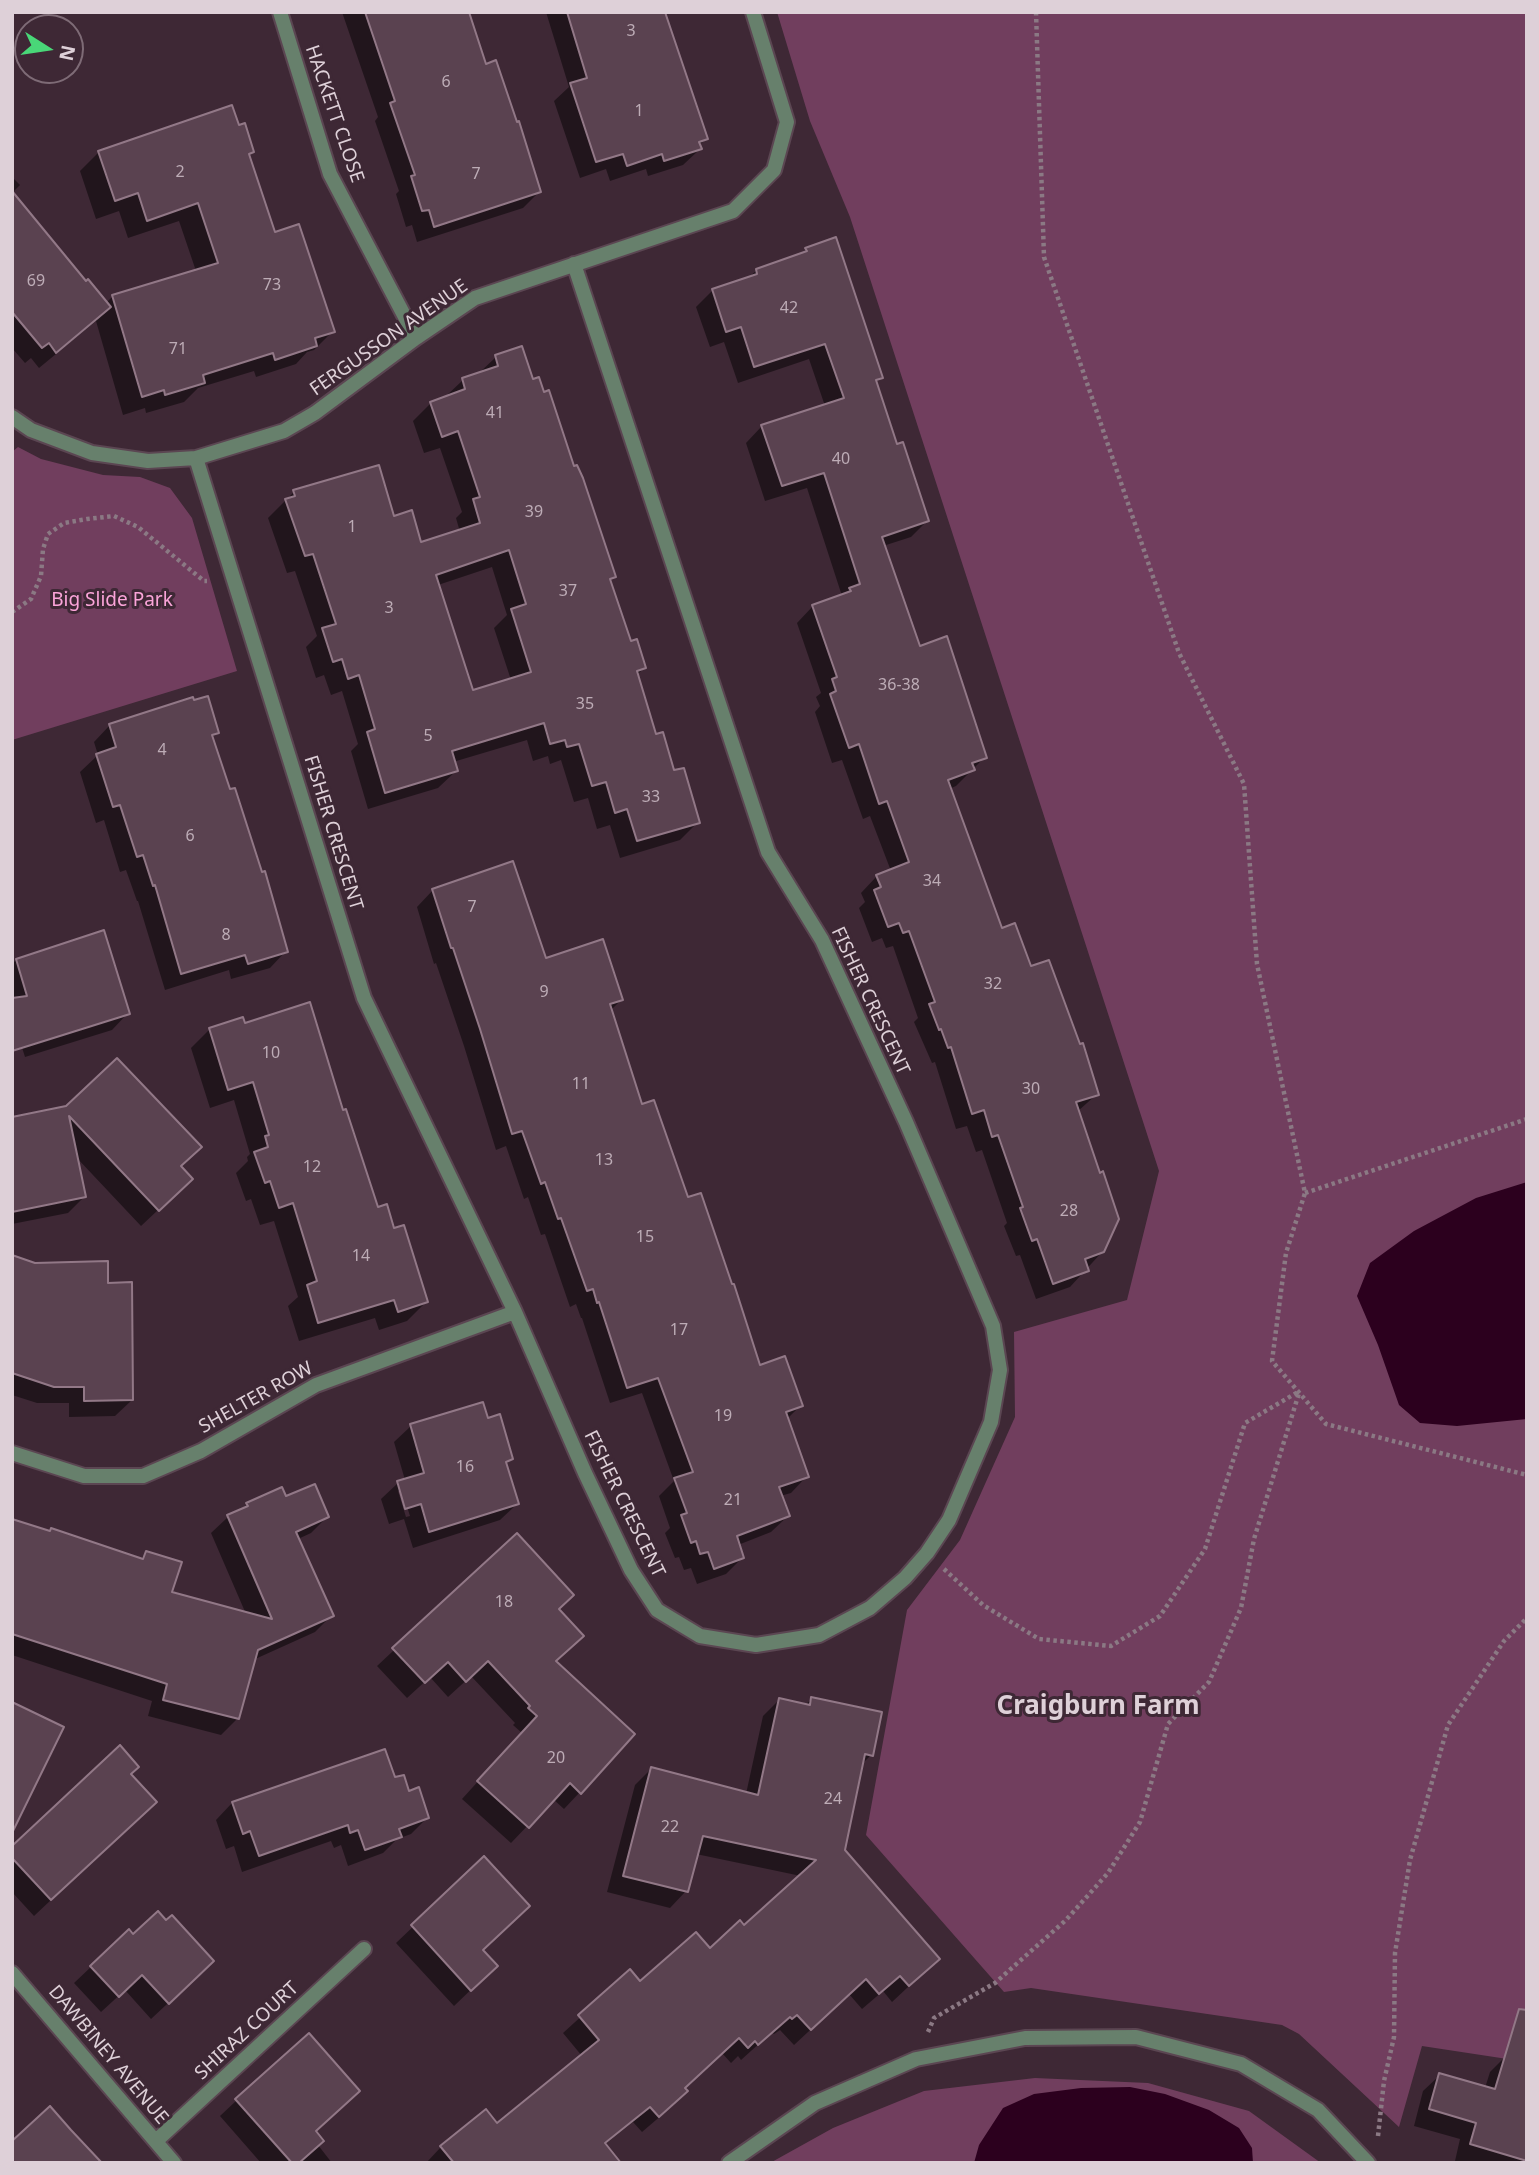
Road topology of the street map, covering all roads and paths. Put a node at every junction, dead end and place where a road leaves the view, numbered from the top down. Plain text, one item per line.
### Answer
1 (280, 12) edge
2 (753, 12) edge
3 (1035, 12) edge
4 (574, 264) junction
5 (416, 338) junction
6 (12, 417) edge
7 (196, 458) junction
8 (232, 575) junction
9 (12, 612) edge
10 (1527, 1119) edge
11 (1305, 1193) junction
12 (515, 1312) junction
13 (1299, 1392) junction
14 (12, 1453) edge
15 (1527, 1475) edge
16 (927, 1553) junction
17 (1527, 1618) edge
18 (364, 1949) dead end
19 (12, 1973) edge
20 (916, 2059) junction
21 (156, 2141) junction
22 (1377, 2149) dead end
23 (174, 2163) edge
24 (729, 2163) edge
25 (1368, 2163) edge

1 - 5 street, HACKETT CLOSE
2 - 4 street, FERGUSSON AVENUE
3 - 11 path
4 - 5 street, FERGUSSON AVENUE
4 - 16 street, FISHER CRESCENT
5 - 7 street, FERGUSSON AVENUE
6 - 7 street, FERGUSSON AVENUE
7 - 8 street, FISHER CRESCENT
8 - 9 path
8 - 12 street, FISHER CRESCENT
10 - 11 path
11 - 13 path
12 - 14 street, SHELTER ROW
12 - 16 street, FISHER CRESCENT
13 - 15 path
13 - 16 path
13 - 20 path
17 - 22 path
18 - 21 street, SHIRAZ COURT
19 - 21 street, DAWBINEY AVENUE
20 - 24 street
20 - 25 street
21 - 23 street, DAWBINEY AVENUE

